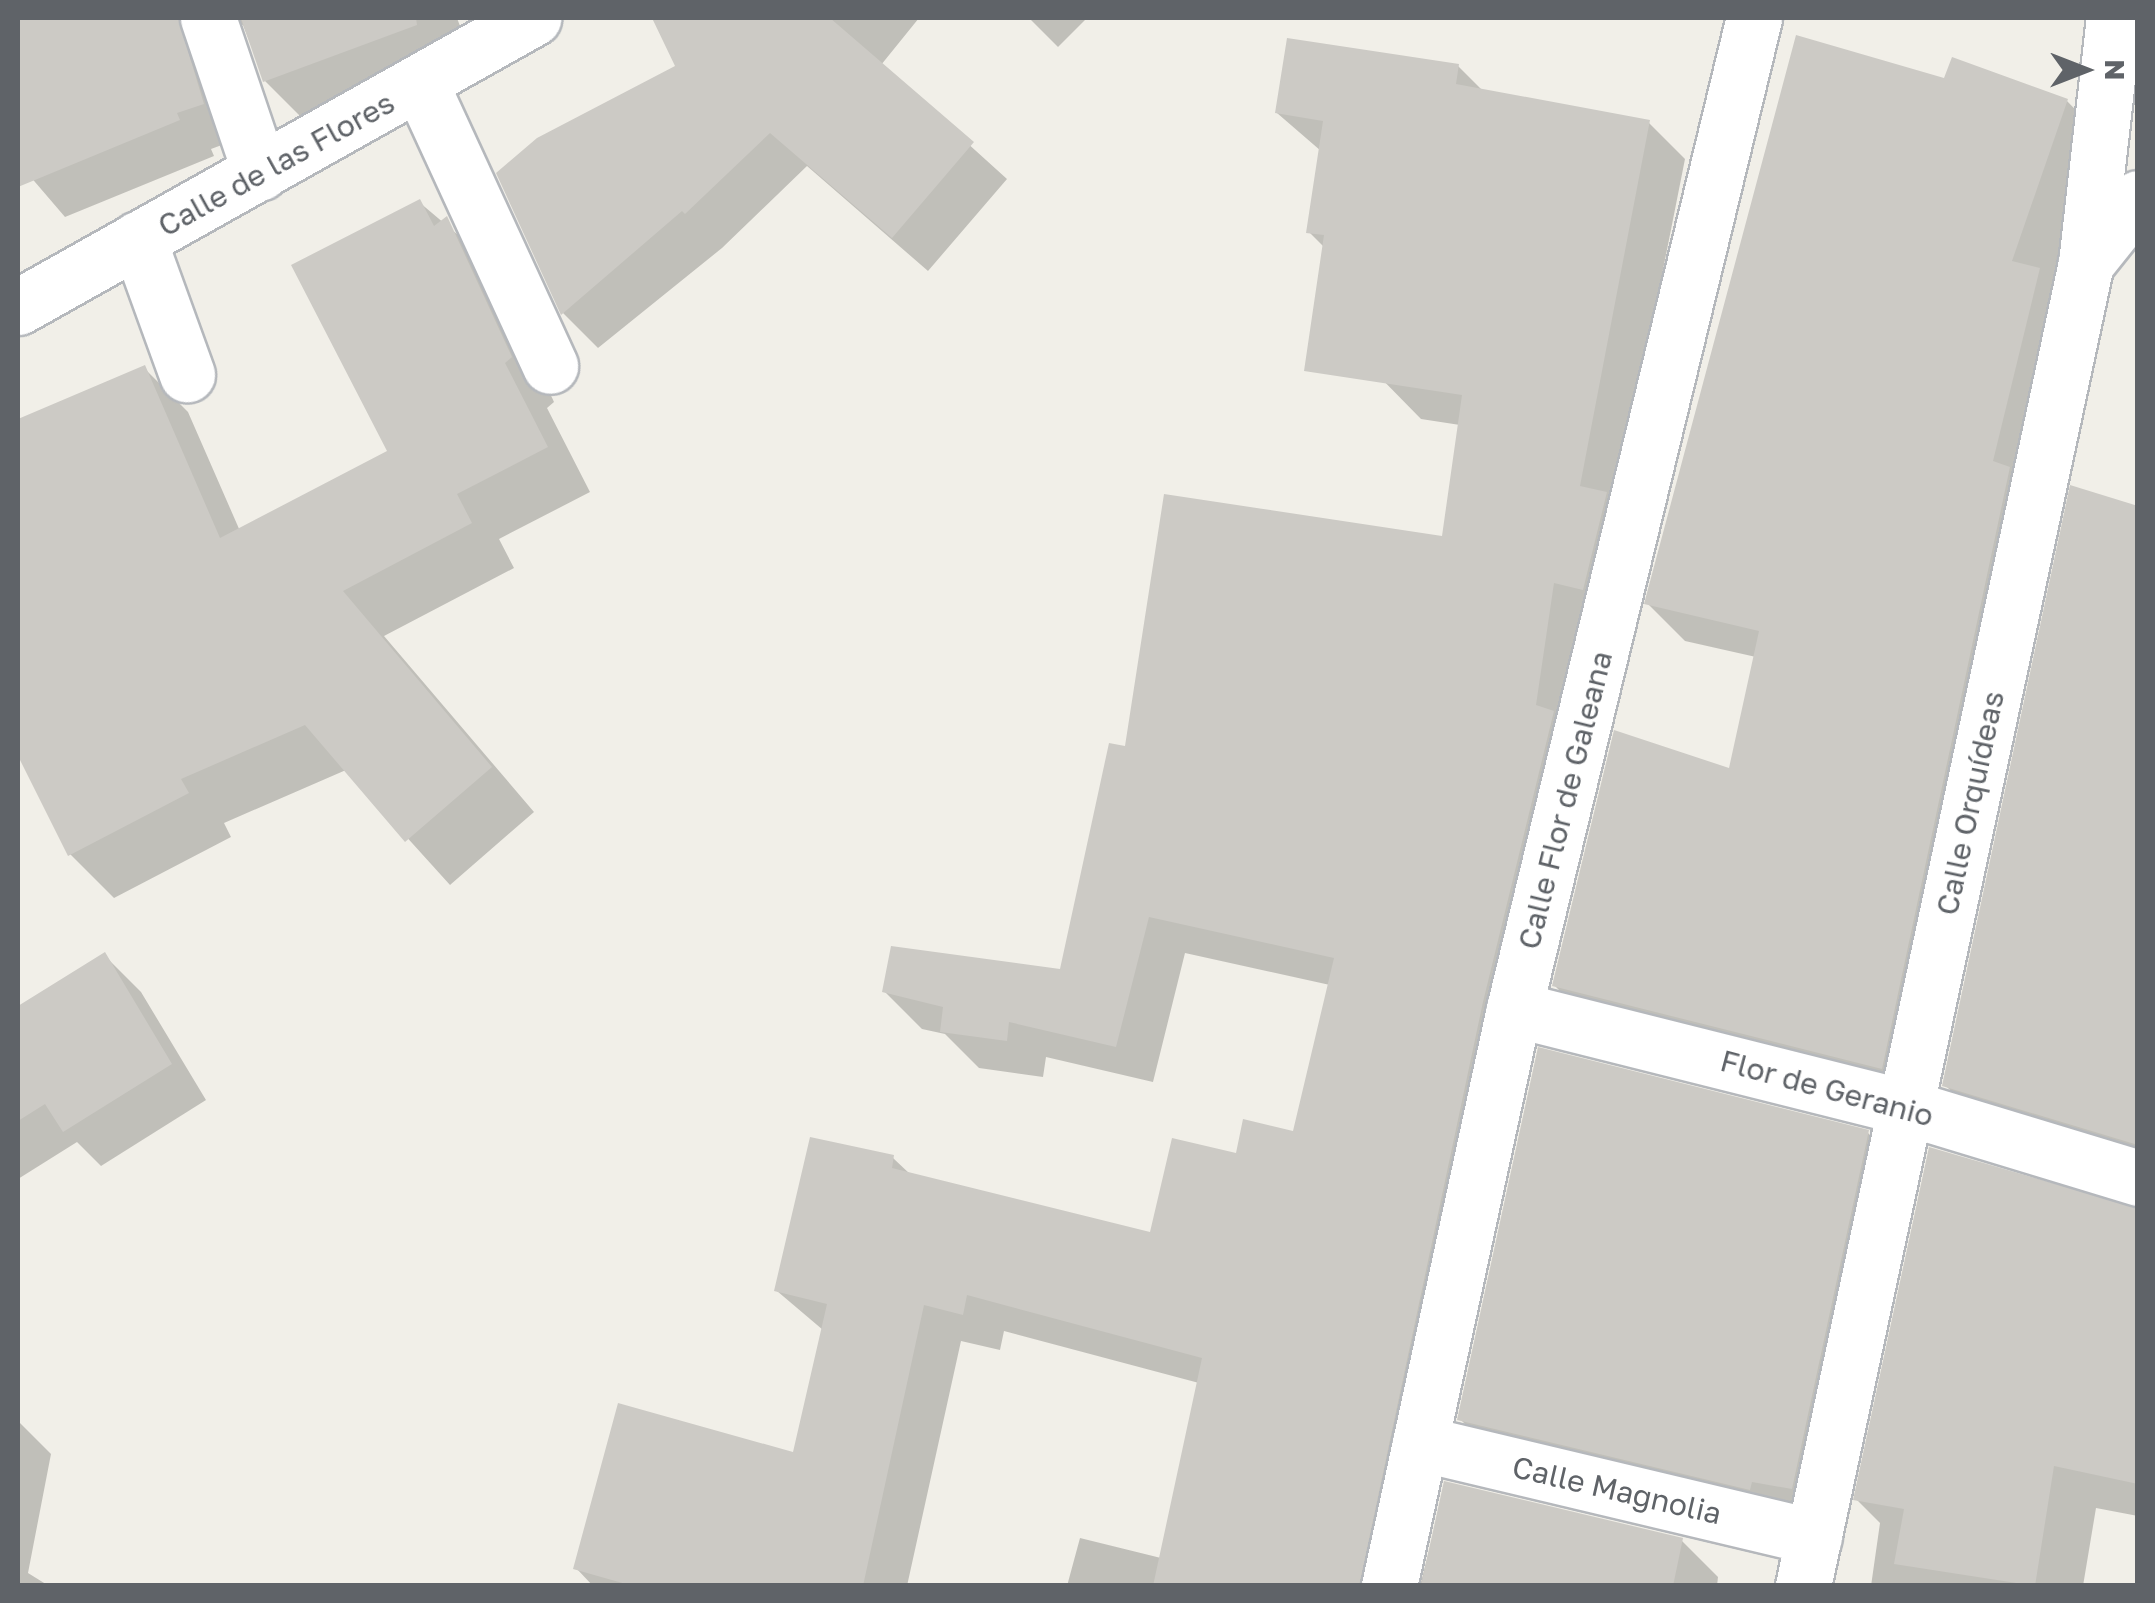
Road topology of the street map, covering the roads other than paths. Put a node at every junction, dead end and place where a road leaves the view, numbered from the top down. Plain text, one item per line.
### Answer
1 (208, 18) edge
2 (533, 18) edge
3 (1754, 18) edge
4 (2114, 18) edge
5 (421, 85) junction
6 (260, 172) junction
7 (2138, 198) edge
8 (138, 239) junction
9 (2086, 263) junction
10 (18, 307) edge
11 (550, 366) dead end
12 (187, 374) dead end
13 (1514, 1009) junction
14 (1906, 1107) junction
15 (2138, 1178) edge
16 (1420, 1443) junction
17 (1809, 1562) edge
18 (1389, 1586) edge

1 - 6 street
2 - 5 street, Calle de las Flores
3 - 13 street, Calle Flor de Galeana
4 - 9 street, Calle Orquídeas
5 - 6 street, Calle de las Flores
5 - 11 street
6 - 8 street, Calle de las Flores
7 - 9 street
8 - 10 street, Calle de las Flores
8 - 12 street
9 - 14 street, Calle Orquídeas
13 - 14 street, Flor de Geranio
13 - 16 street, Calle Flor de Galeana
14 - 15 street, Flor de Geranio
14 - 17 street, Calle Orquídeas
16 - 17 street, Calle Magnolia
16 - 18 street, Calle Flor de Galeana

